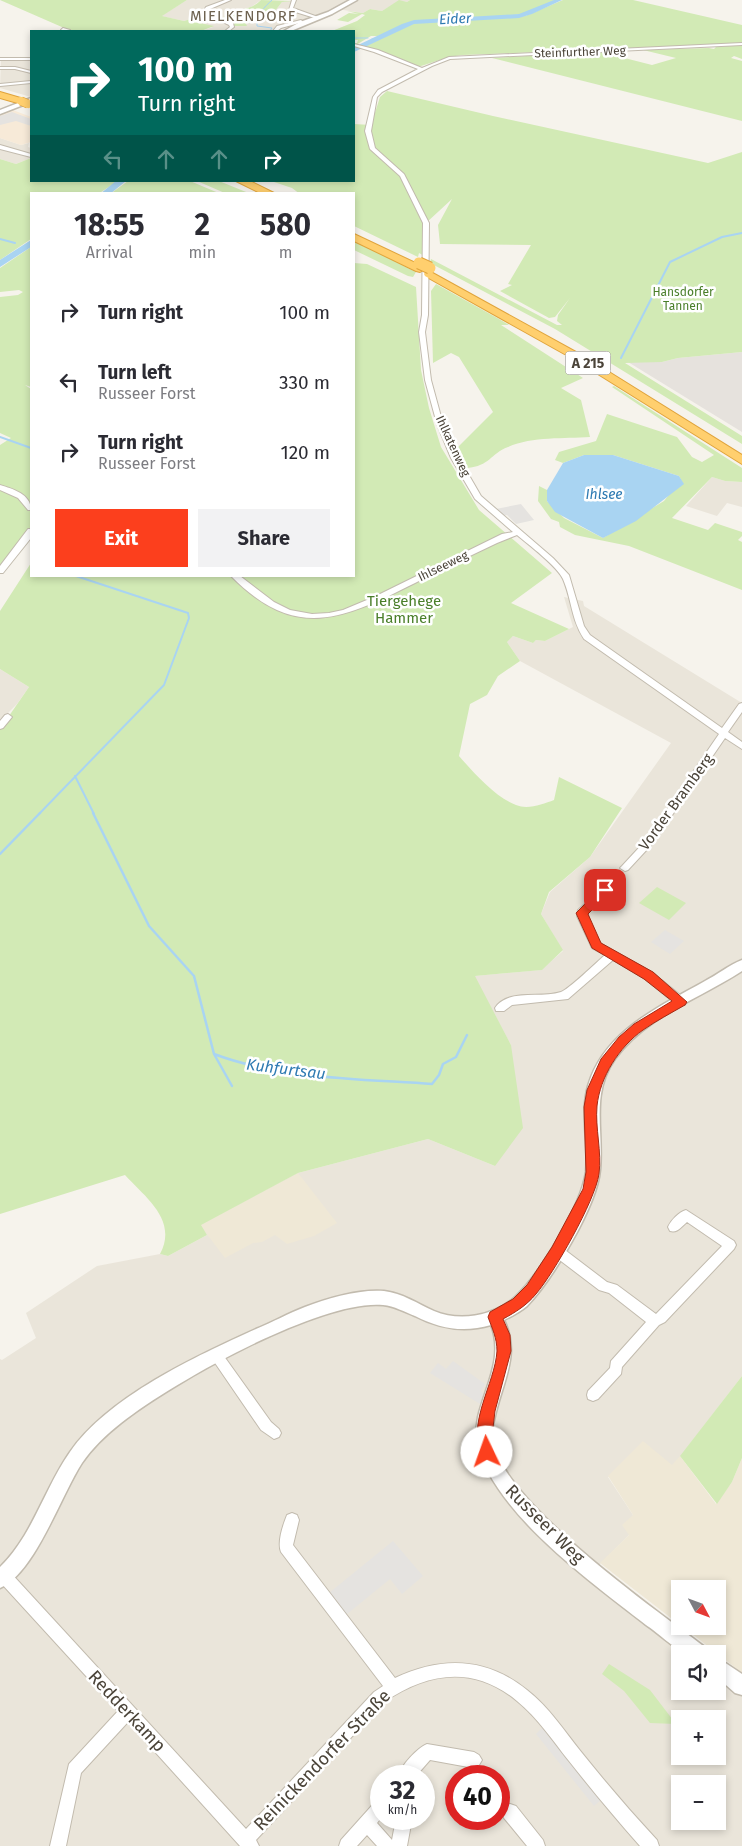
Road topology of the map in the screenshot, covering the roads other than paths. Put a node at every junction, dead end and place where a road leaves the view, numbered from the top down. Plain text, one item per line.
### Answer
1 (229, 0) edge
2 (294, 0) edge
3 (354, 0) edge
4 (316, 18) junction
5 (301, 21) dead end
6 (276, 22) dead end
7 (284, 25) junction
8 (228, 30) edge
9 (276, 30) edge
10 (289, 30) edge
11 (742, 44) edge
12 (355, 45) edge
13 (1, 59) edge
14 (30, 59) edge
15 (1, 68) edge
16 (420, 69) junction
17 (30, 72) edge
18 (30, 82) edge
19 (0, 85) edge
20 (0, 95) edge
21 (0, 99) edge
22 (26, 104) edge
23 (0, 112) edge
24 (0, 147) edge
25 (30, 156) edge
26 (236, 182) edge
27 (255, 192) edge
28 (265, 192) edge
29 (355, 232) edge
30 (355, 237) edge
31 (424, 269) junction
32 (742, 451) edge
33 (742, 460) edge
34 (0, 487) edge
35 (30, 507) edge
36 (517, 533) junction
37 (30, 535) edge
38 (0, 571) edge
39 (236, 577) edge
40 (742, 706) edge
41 (8, 717) dead end
42 (0, 726) edge
43 (724, 734) junction
44 (742, 746) edge
45 (625, 868) dead end
46 (620, 878) dead end
47 (612, 955) junction
48 (742, 965) edge
49 (681, 1002) junction
50 (500, 1008) dead end
51 (674, 1227) dead end
52 (557, 1251) junction
53 (495, 1317) junction
54 (655, 1321) junction
55 (217, 1356) junction
56 (593, 1395) dead end
57 (274, 1433) dead end
58 (292, 1520) dead end
59 (2, 1578) edge
60 (688, 1645) edge
61 (726, 1673) edge
62 (392, 1686) junction
63 (742, 1686) edge
64 (127, 1712) junction
65 (474, 1760) dead end
66 (417, 1765) edge
67 (510, 1812) dead end
68 (370, 1819) edge
69 (367, 1823) junction
70 (402, 1830) edge
71 (249, 1843) edge
72 (58, 1846) edge
73 (347, 1846) edge
74 (387, 1846) edge
75 (399, 1846) edge
76 (537, 1846) edge
77 (651, 1846) edge

1 - 8 street
2 - 4 street
3 - 4 street
4 - 10 street
5 - 7 street
6 - 7 street
7 - 9 street
7 - 10 street
11 - 16 street, Steinfurther Weg
12 - 16 street
13 - 14 street
13 - 15 street
15 - 17 street
16 - 36 street, Ihlkatenweg
18 - 19 street
20 - 22 highway
21 - 22 highway
22 - 23 street
24 - 25 street
26 - 27 highway
26 - 28 highway
29 - 31 highway, A 215
30 - 31 highway, A 215
31 - 32 highway, A 215
31 - 33 highway, A 215
34 - 35 street
36 - 39 street, Ihlseeweg
36 - 43 street, Ihlkatenweg
37 - 38 street
40 - 43 street, Vorder Bramberg
41 - 42 street
43 - 44 street, Ihlkatenweg
43 - 45 street, Vorder Bramberg
46 - 47 street
47 - 49 street
47 - 50 street
48 - 49 street
49 - 52 street
51 - 54 street
52 - 53 street
52 - 54 street
53 - 55 street
53 - 60 street, Russeer Weg
54 - 56 street
55 - 57 street
55 - 59 street
58 - 62 street
59 - 64 street, Redderkamp
61 - 63 street
62 - 71 street, Reinickendorfer Straße
62 - 77 street, Reinickendorfer Straße
64 - 71 street, Redderkamp
64 - 72 street
65 - 66 street
67 - 76 street
68 - 69 street
69 - 73 street
69 - 74 street
70 - 75 street

